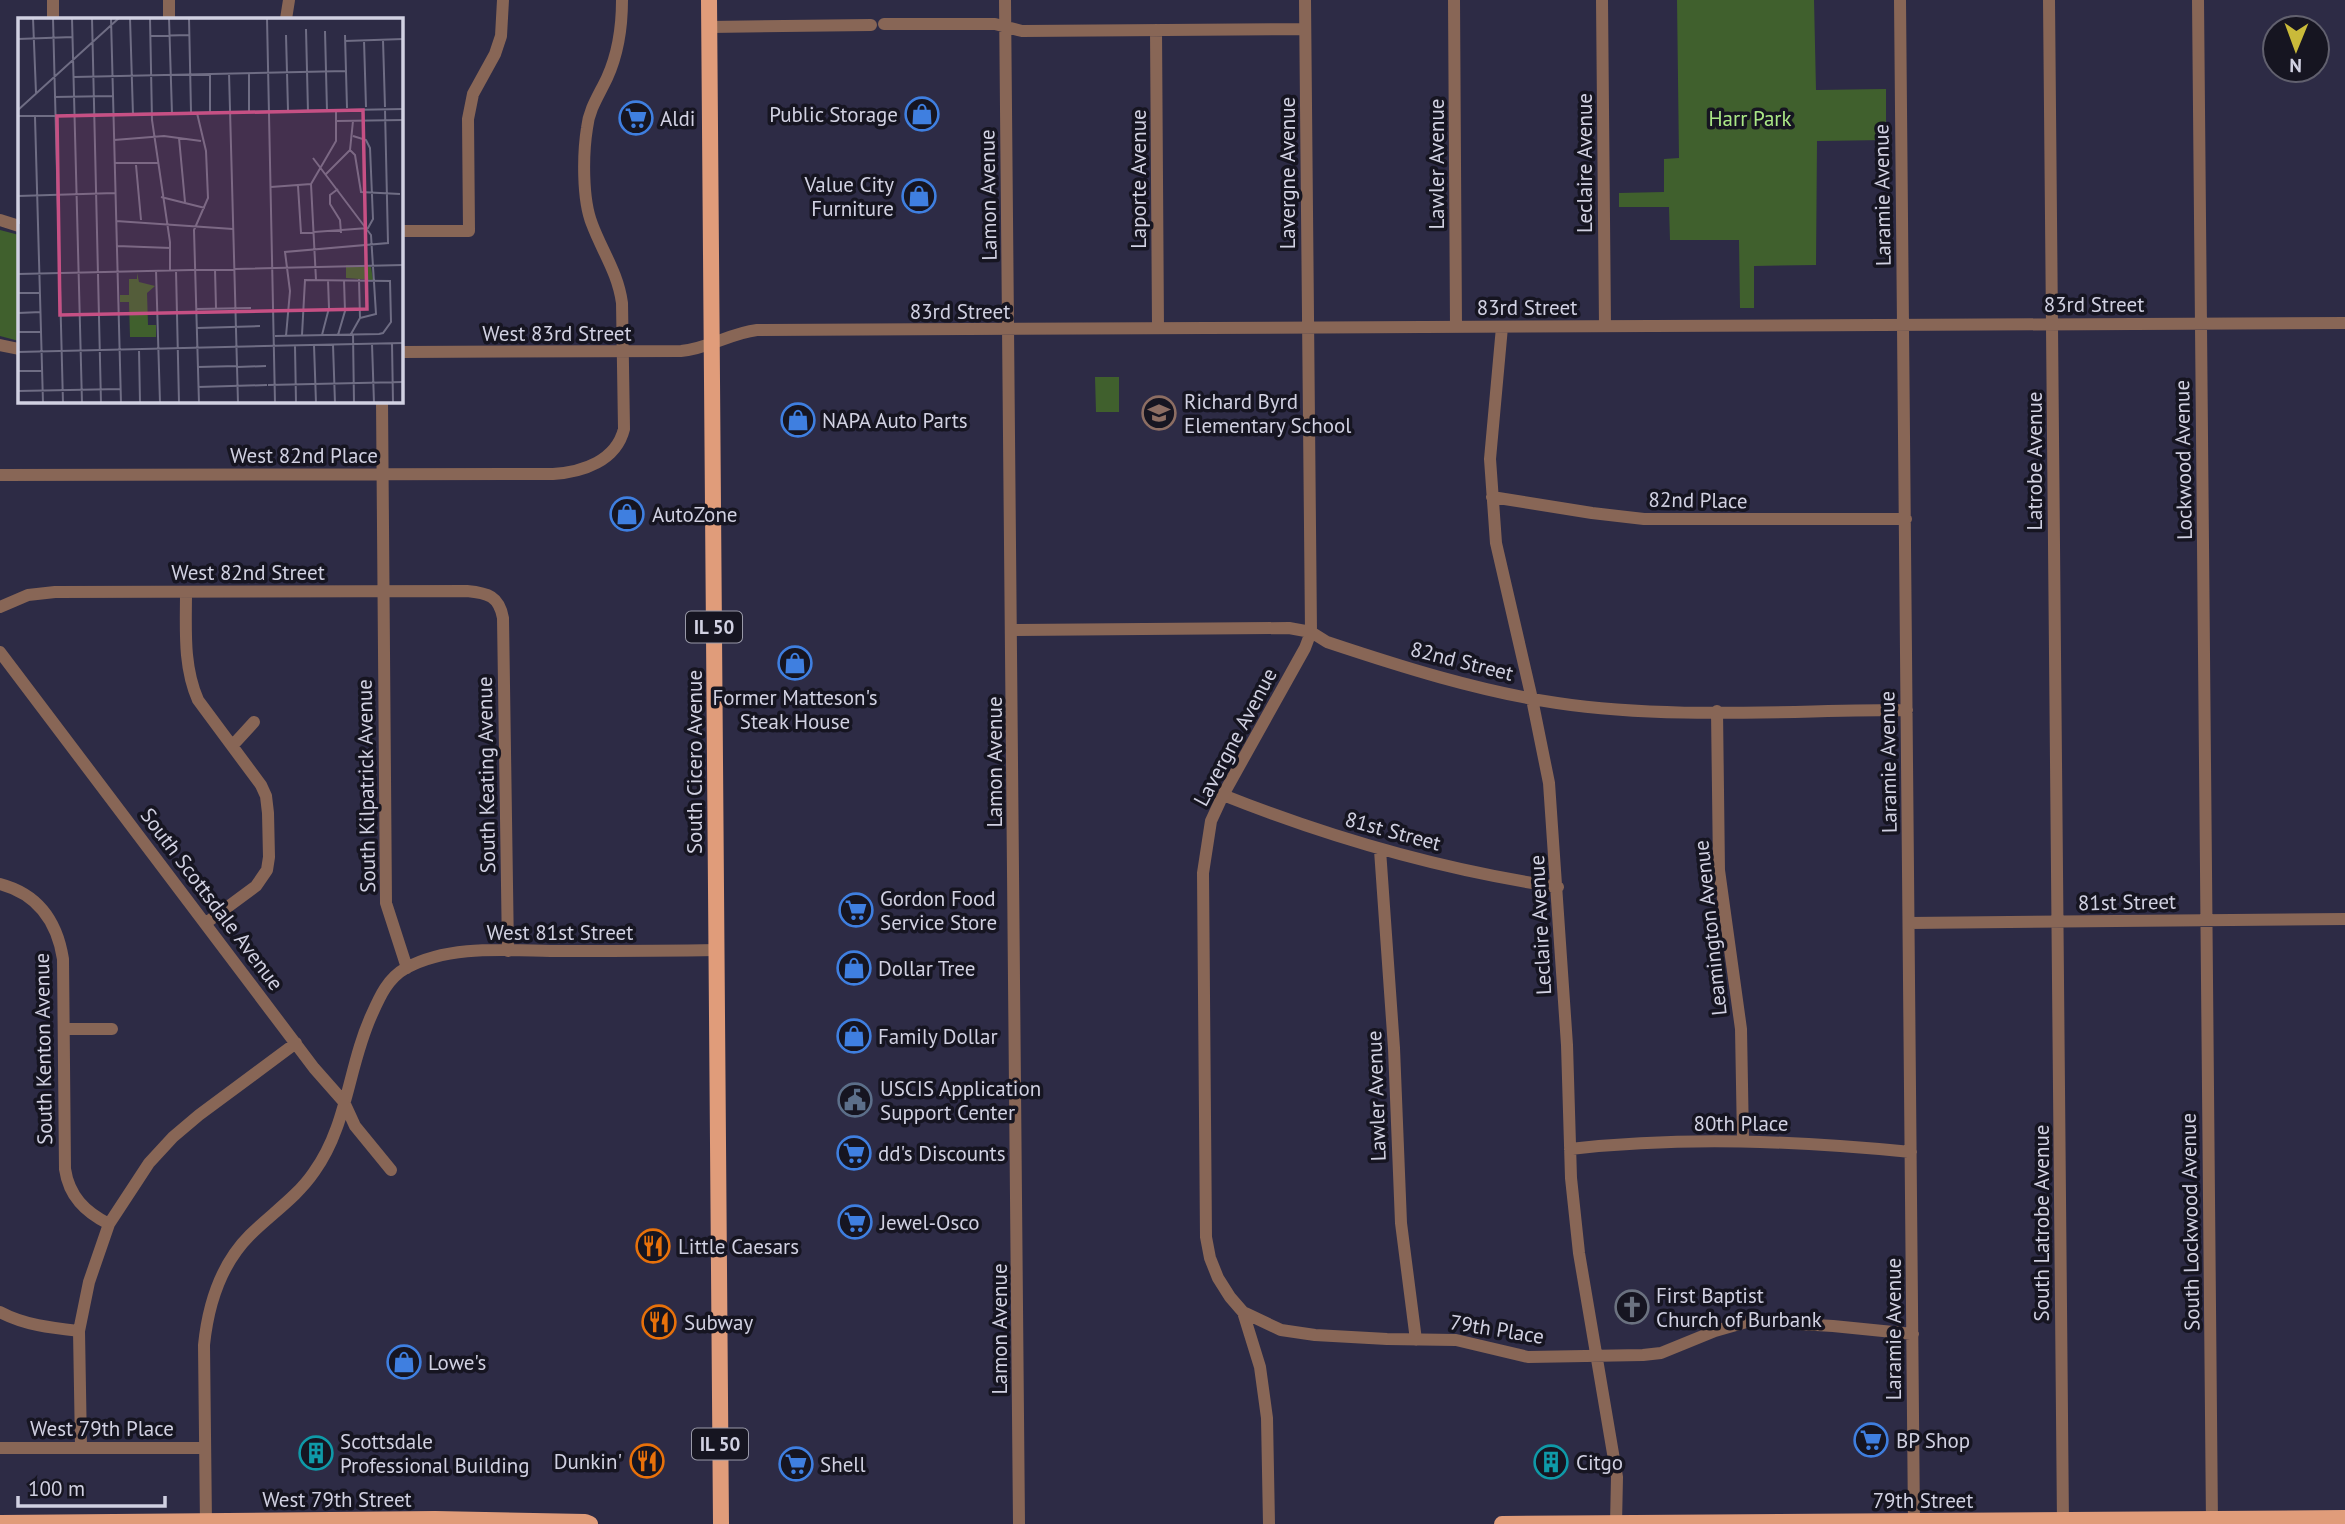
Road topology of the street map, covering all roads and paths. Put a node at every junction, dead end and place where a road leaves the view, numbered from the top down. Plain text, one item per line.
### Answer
1 (53, 0) edge
2 (169, 0) edge
3 (289, 0) edge
4 (503, 0) edge
5 (622, 0) edge
6 (709, 0) edge
7 (1005, 0) edge
8 (1305, 0) edge
9 (1454, 0) edge
10 (1602, 0) edge
11 (1900, 0) edge
12 (2049, 0) edge
13 (2198, 0) edge
14 (53, 18) edge
15 (169, 18) edge
16 (286, 18) edge
17 (709, 27) junction
18 (1005, 27) junction
19 (1305, 29) junction
20 (1156, 30) junction
21 (0, 220) edge
22 (18, 226) edge
23 (402, 231) edge
24 (2201, 323) junction
25 (2345, 323) edge
26 (2052, 324) junction
27 (1903, 325) junction
28 (1605, 326) junction
29 (1456, 327) junction
30 (1502, 327) junction
31 (1158, 328) junction
32 (1307, 328) junction
33 (1010, 331) junction
34 (0, 345) edge
35 (712, 345) junction
36 (18, 349) edge
37 (402, 352) edge
38 (624, 352) junction
39 (382, 402) edge
40 (0, 475) edge
41 (383, 475) junction
42 (1492, 497) junction
43 (1906, 519) junction
44 (383, 591) junction
45 (186, 592) junction
46 (497, 600) joint
47 (0, 607) edge
48 (1012, 630) junction
49 (1311, 632) junction
50 (0, 652) edge
51 (1532, 699) junction
52 (1907, 710) junction
53 (1717, 712) junction
54 (254, 722) dead end
55 (233, 745) junction
56 (1223, 794) junction
57 (1380, 850) junction
58 (0, 884) edge
59 (1558, 887) junction
60 (2345, 919) edge
61 (2207, 920) junction
62 (2058, 922) junction
63 (206, 923) junction
64 (1909, 923) junction
65 (716, 950) junction
66 (508, 951) junction
67 (407, 968) junction
68 (64, 1029) junction
69 (112, 1029) dead end
70 (296, 1043) junction
71 (344, 1102) junction
72 (1743, 1140) junction
73 (1570, 1149) junction
74 (1911, 1152) junction
75 (391, 1170) dead end
76 (109, 1224) junction
77 (0, 1312) edge
78 (1243, 1312) junction
79 (79, 1331) junction
80 (1913, 1334) junction
81 (1416, 1340) junction
82 (1598, 1355) junction
83 (81, 1447) junction
84 (0, 1448) edge
85 (204, 1448) junction
86 (2345, 1518) edge
87 (2213, 1521) edge
88 (206, 1522) edge
89 (275, 1522) edge
90 (423, 1522) edge
91 (1914, 1522) edge
92 (2063, 1522) edge
93 (0, 1523) edge
94 (1765, 1523) edge
95 (590, 1524) edge
96 (721, 1524) edge
97 (1019, 1524) edge
98 (1269, 1524) edge
99 (1502, 1524) edge
100 (1616, 1524) edge

1 - 14 street
2 - 15 street
3 - 16 street
4 - 23 street
5 - 38 street
6 - 17 main road, South Cicero Avenue / IL 50
7 - 18 street, Lamon Avenue
8 - 19 street, Lavergne Avenue
9 - 29 street, Lawler Avenue
10 - 28 street, Leclaire Avenue
11 - 27 street, Laramie Avenue
12 - 26 street, Latrobe Avenue
13 - 24 street, Lockwood Avenue
17 - 18 street
17 - 35 main road, South Cicero Avenue / IL 50
18 - 20 street
18 - 33 street, Lamon Avenue
19 - 20 street
19 - 32 street, Lavergne Avenue
20 - 31 street, Laporte Avenue
21 - 22 street
24 - 25 street, 83rd Street
24 - 26 street, 83rd Street
24 - 61 street, Lockwood Avenue
26 - 27 street, 83rd Street
26 - 62 street, Latrobe Avenue
27 - 28 street, 83rd Street
27 - 43 street, Laramie Avenue
28 - 30 street, 83rd Street
29 - 30 street, 83rd Street
29 - 32 street, 83rd Street
30 - 42 street, Leclaire Avenue
31 - 32 street, 83rd Street
31 - 33 street, 83rd Street
32 - 49 street, Lavergne Avenue
33 - 35 street, 83rd Street
33 - 48 street, Lamon Avenue
34 - 36 street
35 - 38 street, West 83rd Street
35 - 65 main road, South Cicero Avenue / IL 50
37 - 38 street, West 83rd Street
38 - 41 street, West 82nd Place
39 - 41 street, South Kilpatrick Avenue
40 - 41 street, West 82nd Place
41 - 44 street, South Kilpatrick Avenue
42 - 43 street, 82nd Place
42 - 51 street, Leclaire Avenue
43 - 52 street, Laramie Avenue
44 - 45 street, West 82nd Street
44 - 46 street, West 82nd Street
44 - 67 street, South Kilpatrick Avenue
45 - 47 street, West 82nd Street
45 - 55 street
46 - 66 street, South Keating Avenue
48 - 49 street, 82nd Street
48 - 97 street, Lamon Avenue
49 - 51 street, 82nd Street
49 - 56 street, Lavergne Avenue
50 - 63 street, South Scottsdale Avenue
51 - 53 street, 82nd Street
51 - 59 street, Leclaire Avenue
52 - 53 street, 82nd Street
52 - 64 street, Laramie Avenue
53 - 72 street, Leamington Avenue
54 - 55 street
55 - 63 street
56 - 57 street, 81st Street
56 - 78 street, Lavergne Avenue
57 - 59 street, 81st Street
57 - 81 street, Lawler Avenue
58 - 68 street, South Kenton Avenue
59 - 73 street, Leclaire Avenue
60 - 61 street, 81st Street
61 - 62 street, 81st Street
61 - 87 street, South Lockwood Avenue
62 - 64 street, 81st Street
62 - 92 street, South Latrobe Avenue
63 - 70 street, South Scottsdale Avenue
64 - 74 street, Laramie Avenue
65 - 66 street, West 81st Street
65 - 96 main road, South Cicero Avenue / IL 50
66 - 67 street, West 81st Street
67 - 71 street
68 - 69 street
68 - 76 street, South Kenton Avenue
70 - 71 street, South Scottsdale Avenue
70 - 76 street
71 - 75 street, South Scottsdale Avenue
71 - 85 street
72 - 73 street, 80th Place
72 - 74 street, 80th Place
73 - 82 street, Leclaire Avenue
74 - 80 street, Laramie Avenue
76 - 79 street
77 - 79 street
78 - 81 street, 79th Place
78 - 98 street, Lavergne Avenue
79 - 83 street
80 - 82 street, 79th Place
80 - 91 street, Laramie Avenue
81 - 82 street, 79th Place
82 - 100 street, Leclaire Avenue
83 - 84 street, West 79th Place
83 - 85 street, West 79th Place
85 - 88 street
86 - 87 main road, 79th Street
87 - 92 main road, 79th Street
88 - 89 main road, West 79th Street
88 - 93 main road, West 79th Street
89 - 90 main road, West 79th Street
90 - 95 main road, West 79th Street
91 - 92 main road, 79th Street
91 - 94 main road, 79th Street
94 - 100 main road, 79th Street
99 - 100 main road, 79th Street

